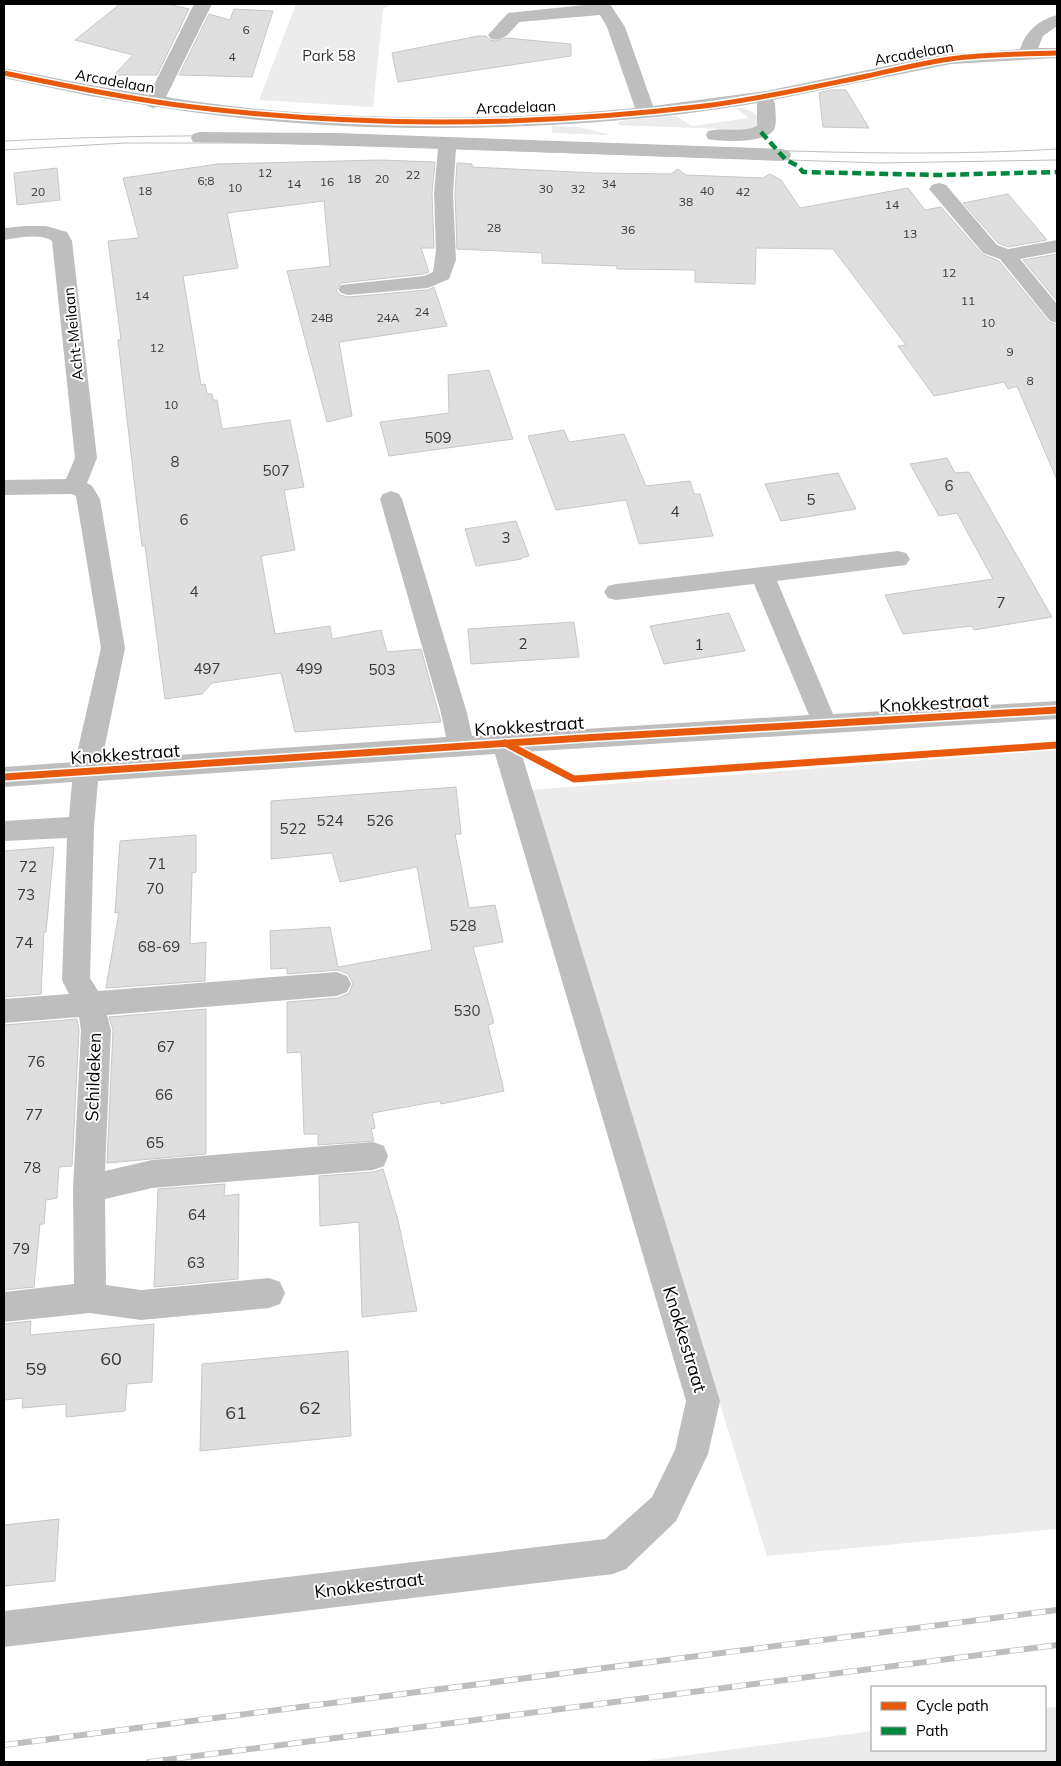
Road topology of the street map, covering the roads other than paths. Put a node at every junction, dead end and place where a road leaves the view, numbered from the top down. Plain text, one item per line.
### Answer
1 (203, 4) edge
2 (603, 6) edge
3 (1057, 20) edge
4 (497, 35) dead end
5 (1057, 53) edge
6 (1027, 54) junction
7 (4, 73) edge
8 (761, 97) junction
9 (153, 103) junction
10 (646, 113) junction
11 (279, 116) junction
12 (598, 117) junction
13 (628, 132) dead end
14 (694, 134) dead end
15 (200, 138) dead end
16 (276, 140) junction
17 (448, 143) junction
18 (782, 155) dead end
19 (940, 189) dead end
20 (4, 234) edge
21 (1057, 246) edge
22 (1008, 255) junction
23 (348, 289) dead end
24 (1057, 317) edge
25 (74, 486) junction
26 (4, 488) edge
27 (391, 499) dead end
28 (898, 559) dead end
29 (762, 574) junction
30 (616, 592) dead end
31 (1057, 710) edge
32 (825, 724) junction
33 (505, 743) junction
34 (461, 746) junction
35 (86, 772) junction
36 (4, 778) edge
37 (80, 827) junction
38 (4, 831) edge
39 (337, 984) dead end
40 (90, 1003) junction
41 (4, 1010) edge
42 (373, 1156) dead end
43 (89, 1189) junction
44 (269, 1293) dead end
45 (90, 1298) junction
46 (4, 1307) edge
47 (4, 1629) edge

1 - 9 street
2 - 4 street
2 - 10 street
3 - 6 street
5 - 6 street, Arcadelaan
6 - 8 street, Arcadelaan
7 - 9 street, Arcadelaan
8 - 10 street, Arcadelaan
8 - 14 street
9 - 11 street, Arcadelaan
10 - 12 street, Arcadelaan
11 - 12 street, Arcadelaan
11 - 16 street
12 - 13 street
15 - 16 street
16 - 17 street
17 - 18 street
17 - 23 street
19 - 22 street
20 - 25 street, Acht-Meilaan
21 - 22 street
22 - 24 street
25 - 26 street
25 - 35 street
27 - 34 street
28 - 29 street
29 - 30 street
29 - 32 street
31 - 32 street, Knokkestraat
32 - 33 street, Knokkestraat
33 - 34 street, Knokkestraat
33 - 47 street, Knokkestraat
34 - 35 street, Knokkestraat
35 - 36 street, Knokkestraat
35 - 37 street, Schildeken
37 - 38 street
37 - 40 street, Schildeken
39 - 40 street
40 - 41 street
40 - 43 street, Schildeken
42 - 43 street
43 - 45 street, Schildeken
44 - 45 street
45 - 46 street

